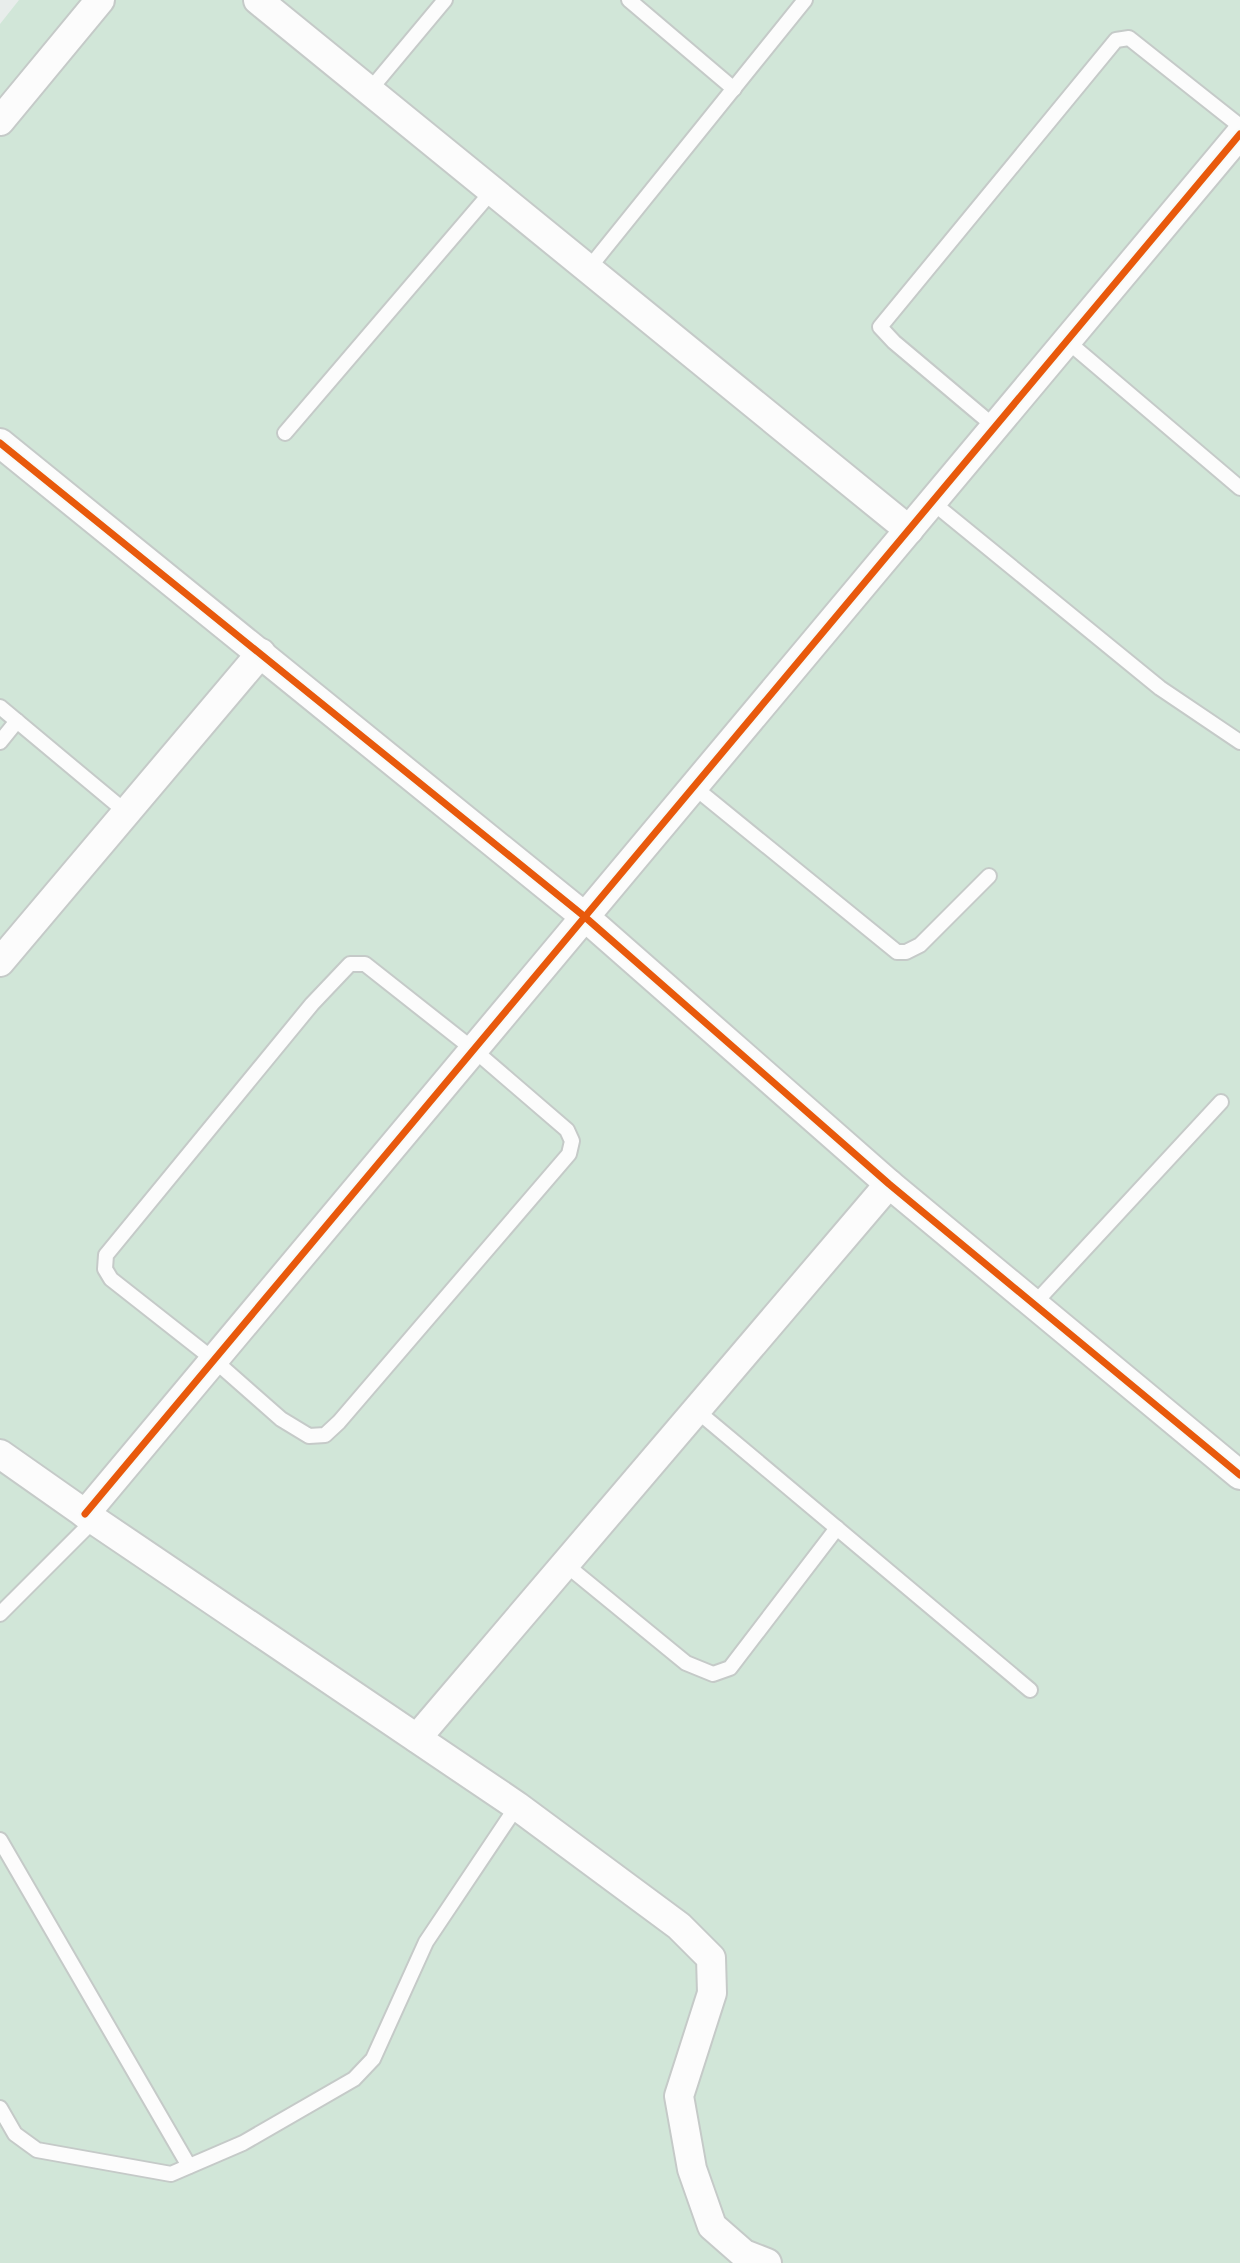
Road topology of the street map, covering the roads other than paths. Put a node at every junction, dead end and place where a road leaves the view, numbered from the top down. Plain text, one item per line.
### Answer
1 (100, 0) edge
2 (258, 0) edge
3 (445, 0) edge
4 (629, 0) edge
5 (805, 0) edge
6 (734, 89) junction
7 (369, 91) junction
8 (0, 121) edge
9 (1240, 126) edge
10 (1240, 134) edge
11 (492, 190) junction
12 (589, 268) junction
13 (1067, 341) junction
14 (995, 427) junction
15 (285, 433) dead end
16 (0, 443) edge
17 (1240, 488) edge
18 (932, 502) junction
19 (909, 530) junction
20 (261, 653) junction
21 (0, 707) edge
22 (17, 721) junction
23 (0, 742) edge
24 (1240, 742) edge
25 (694, 786) junction
26 (126, 812) junction
27 (989, 876) dead end
28 (585, 917) junction
29 (0, 962) edge
30 (474, 1050) junction
31 (1221, 1102) dead end
32 (889, 1184) junction
33 (1034, 1304) junction
34 (214, 1360) junction
35 (696, 1410) junction
36 (0, 1454) edge
37 (1240, 1475) edge
38 (90, 1517) junction
39 (837, 1528) junction
40 (565, 1564) junction
41 (0, 1614) edge
42 (1030, 1690) dead end
43 (417, 1738) junction
44 (517, 1806) junction
45 (0, 1840) edge
46 (0, 2108) edge
47 (189, 2166) junction
48 (767, 2263) edge

1 - 8 street
2 - 7 street
3 - 7 lane
4 - 6 lane
5 - 6 lane
6 - 12 lane
7 - 11 street
9 - 14 lane
10 - 13 street
11 - 12 street
11 - 15 lane
12 - 19 street
13 - 14 street
13 - 17 lane
14 - 18 street
16 - 20 street
18 - 19 street
18 - 24 lane
19 - 25 street
20 - 26 street
20 - 28 street
21 - 22 lane
22 - 23 lane
22 - 26 lane
25 - 27 lane
25 - 28 street
26 - 29 street
28 - 30 street
28 - 32 street
30 - 34 street
30 - 34 lane
30 - 34 lane
31 - 33 lane
32 - 33 street
32 - 35 street
33 - 37 street
34 - 38 street
35 - 39 lane
35 - 40 street
36 - 38 street
38 - 41 lane
38 - 43 street
39 - 40 lane
39 - 42 lane
40 - 43 street
43 - 44 street
44 - 47 lane
44 - 48 street
45 - 47 lane
46 - 47 lane

